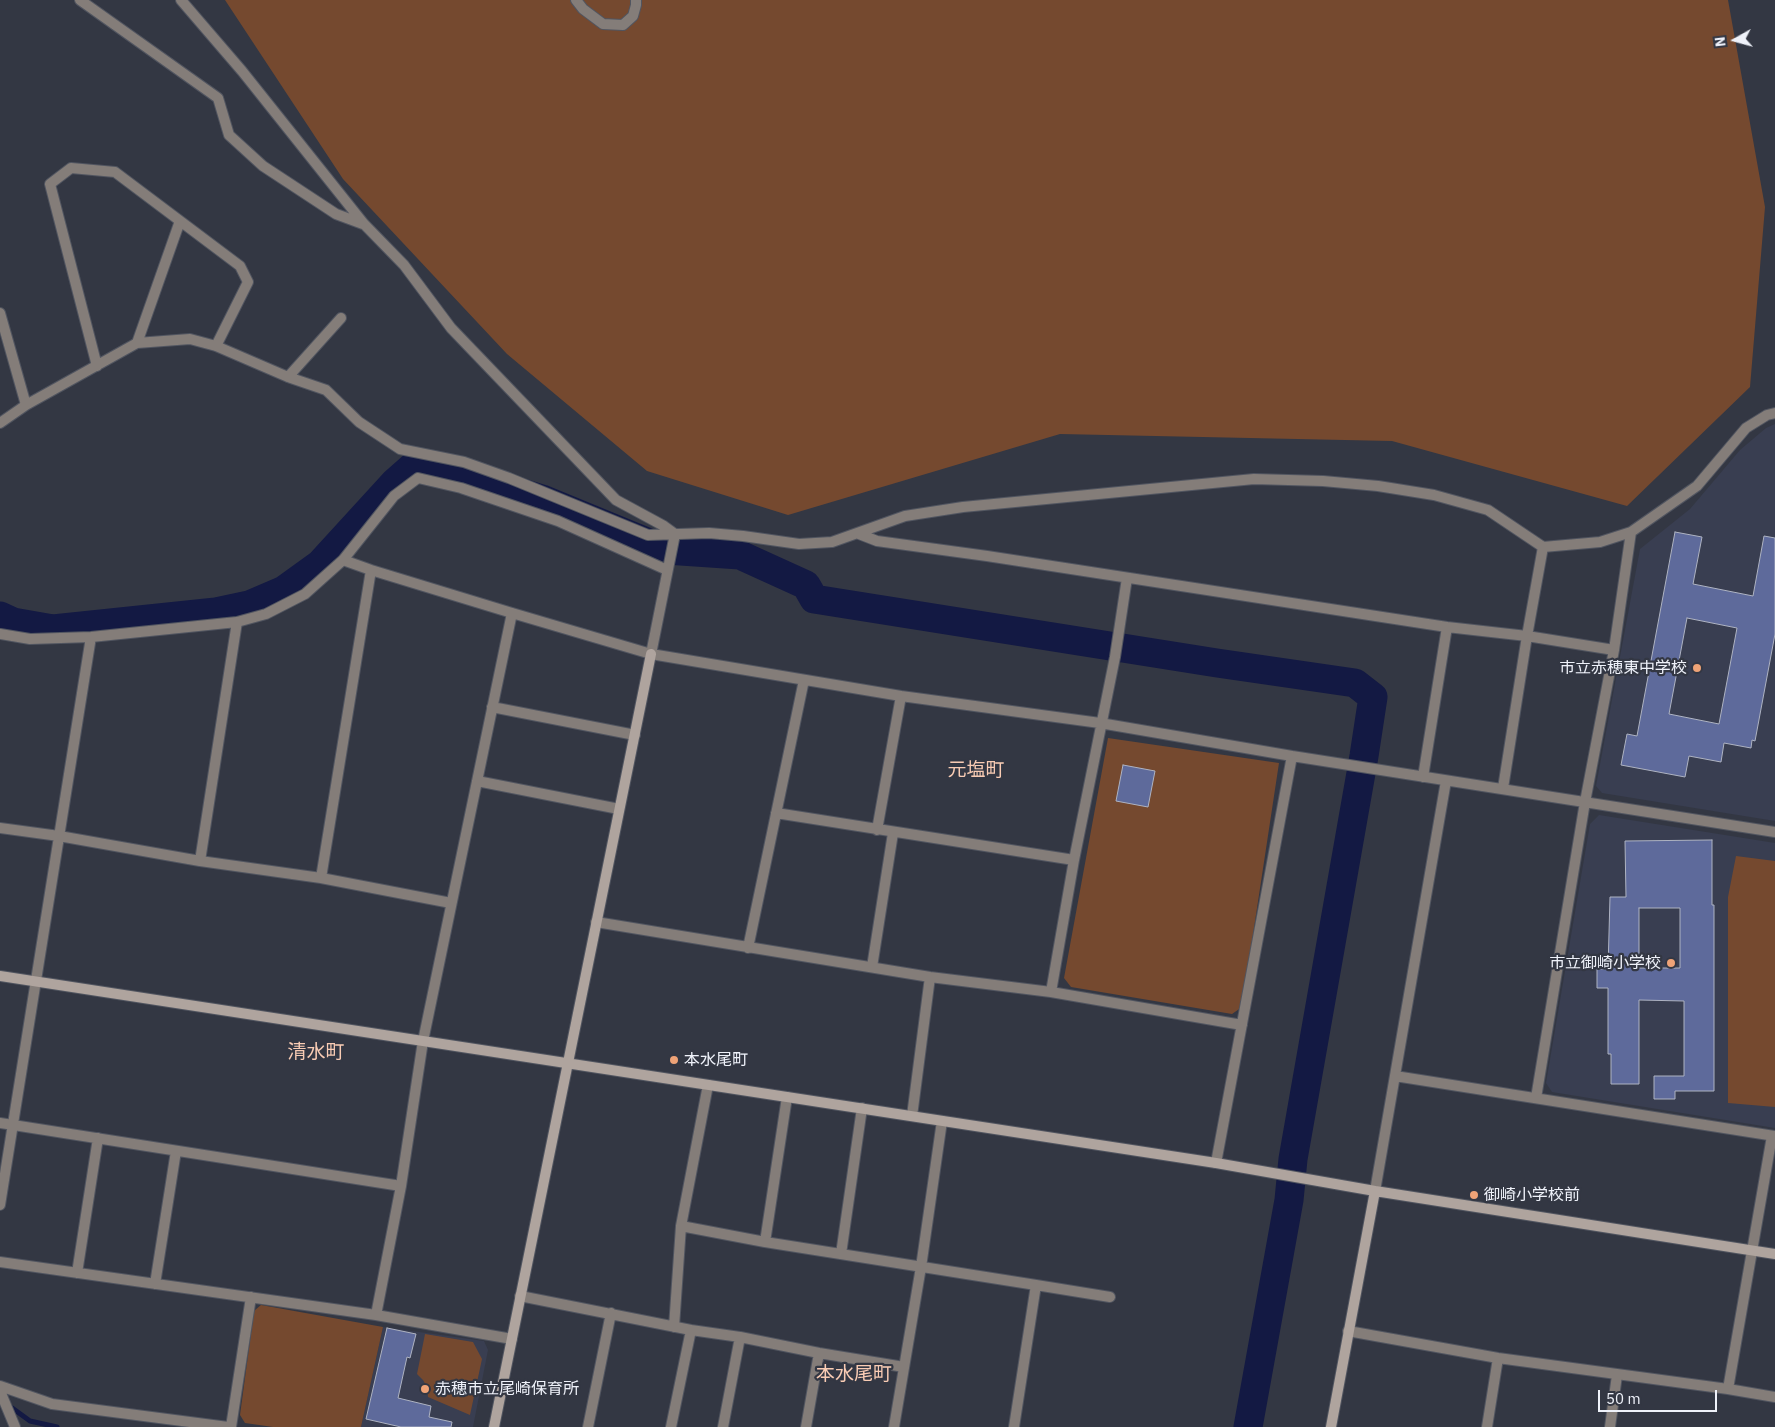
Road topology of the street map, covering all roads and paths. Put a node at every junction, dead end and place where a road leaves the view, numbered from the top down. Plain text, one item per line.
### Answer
1 (80, 0) edge
2 (181, 0) edge
3 (576, 0) edge
4 (636, 0) edge
5 (180, 221) junction
6 (364, 224) junction
7 (0, 313) edge
8 (341, 318) dead end
9 (137, 343) junction
10 (216, 346) junction
11 (97, 366) junction
12 (288, 377) junction
13 (26, 405) junction
14 (1775, 413) edge
15 (0, 423) edge
16 (1631, 532) junction
17 (675, 534) junction
18 (859, 534) junction
19 (1543, 546) junction
20 (343, 560) junction
21 (371, 570) junction
22 (668, 570) junction
23 (1128, 578) junction
24 (512, 614) junction
25 (237, 622) junction
26 (1447, 627) junction
27 (0, 634) edge
28 (1527, 636) junction
29 (91, 637) junction
30 (1614, 650) junction
31 (651, 654) junction
32 (804, 680) junction
33 (901, 696) junction
34 (492, 706) junction
35 (1100, 723) junction
36 (635, 735) junction
37 (1292, 756) junction
38 (1423, 777) junction
39 (477, 781) junction
40 (1446, 781) junction
41 (1503, 788) junction
42 (1585, 802) junction
43 (619, 809) junction
44 (776, 813) junction
45 (0, 828) edge
46 (877, 830) junction
47 (1775, 832) edge
48 (893, 833) junction
49 (59, 836) junction
50 (1074, 860) junction
51 (200, 861) junction
52 (321, 878) junction
53 (451, 903) junction
54 (596, 922) junction
55 (748, 948) junction
56 (872, 967) junction
57 (0, 976) edge
58 (930, 977) junction
59 (36, 981) junction
60 (1051, 992) junction
61 (1242, 1024) junction
62 (422, 1041) junction
63 (567, 1063) junction
64 (1395, 1076) junction
65 (708, 1085) junction
66 (787, 1097) junction
67 (1536, 1098) junction
68 (862, 1108) junction
69 (912, 1116) junction
70 (942, 1120) junction
71 (0, 1123) edge
72 (13, 1125) junction
73 (1774, 1136) edge
74 (98, 1138) junction
75 (176, 1151) junction
76 (1216, 1163) junction
77 (401, 1186) junction
78 (1375, 1191) junction
79 (0, 1205) edge
80 (681, 1226) junction
81 (765, 1242) junction
82 (1752, 1251) junction
83 (840, 1254) junction
84 (1775, 1254) edge
85 (0, 1262) edge
86 (921, 1268) junction
87 (77, 1273) junction
88 (155, 1284) junction
89 (1036, 1285) junction
90 (520, 1296) junction
91 (251, 1297) junction
92 (1110, 1297) dead end
93 (611, 1313) junction
94 (376, 1315) junction
95 (674, 1327) junction
96 (691, 1330) junction
97 (1348, 1331) junction
98 (740, 1337) junction
99 (512, 1339) junction
100 (819, 1353) junction
101 (1498, 1358) junction
102 (904, 1367) junction
103 (1617, 1375) junction
104 (0, 1386) edge
105 (1728, 1389) junction
106 (0, 1391) edge
107 (1775, 1397) edge
108 (15, 1427) edge
109 (230, 1427) edge
110 (494, 1427) edge
111 (588, 1427) edge
112 (671, 1427) edge
113 (723, 1427) edge
114 (806, 1427) edge
115 (894, 1427) edge
116 (1014, 1427) edge
117 (1331, 1427) edge
118 (1488, 1427) edge
119 (1610, 1427) edge

1 - 6 street
2 - 6 street
3 - 4 street
5 - 9 street
5 - 10 street
5 - 11 street
6 - 17 street
7 - 13 street
8 - 12 street
9 - 10 street
9 - 11 street
10 - 12 street
11 - 13 street
12 - 17 street
13 - 15 street
14 - 16 street
16 - 19 street
16 - 30 street
17 - 18 street
17 - 22 street
18 - 19 street
18 - 23 street
19 - 28 street
20 - 21 street
20 - 22 street
20 - 25 street
21 - 24 street
21 - 52 street
22 - 31 street
23 - 26 street
23 - 35 street
24 - 31 street
24 - 34 street
25 - 29 street
25 - 51 street
26 - 28 street
26 - 38 street
27 - 29 street
28 - 30 street
28 - 41 street
29 - 49 street
30 - 42 street
31 - 32 street
31 - 36 street
32 - 33 street
32 - 44 street
33 - 35 street
33 - 46 street
34 - 36 street
34 - 39 street
35 - 37 street
35 - 50 street
36 - 43 street
37 - 38 street
37 - 61 street
38 - 40 street
39 - 43 street
39 - 53 street
40 - 41 street
40 - 64 street
41 - 42 street
42 - 47 street
42 - 67 street
43 - 54 street
44 - 46 street
44 - 55 street
45 - 49 street
46 - 48 street
48 - 50 street
48 - 56 street
49 - 51 street
49 - 59 street
50 - 60 street
51 - 52 street
52 - 53 street
53 - 62 street
54 - 55 street
54 - 63 street
55 - 56 street
56 - 58 street
57 - 59 street
58 - 60 street
58 - 69 street
59 - 62 street
59 - 72 street
60 - 61 street
61 - 76 street
62 - 63 street
62 - 77 street
63 - 65 street
63 - 90 street
64 - 67 street
64 - 78 street
65 - 66 street
65 - 80 street
66 - 68 street
66 - 81 street
67 - 73 street
68 - 69 street
68 - 83 street
69 - 70 street
70 - 76 street
70 - 86 street
71 - 72 street
72 - 74 street
72 - 79 street
73 - 82 street
74 - 75 street
74 - 87 street
75 - 77 street
75 - 88 street
76 - 78 street
77 - 94 street
78 - 82 street
78 - 97 street
80 - 81 street
80 - 95 street
81 - 83 street
82 - 84 street
82 - 105 street
83 - 86 street
85 - 87 street
86 - 89 street
86 - 102 street
87 - 88 street
88 - 91 street
89 - 92 street
89 - 116 street
90 - 93 street
90 - 99 street
91 - 94 street
91 - 109 street
93 - 95 street
93 - 111 street
94 - 99 street
95 - 96 street
96 - 98 street
96 - 112 street
97 - 101 street
97 - 117 street
98 - 100 street
98 - 113 street
99 - 110 street
100 - 102 street
100 - 114 street
101 - 103 street
101 - 118 street
102 - 115 street
103 - 105 street
103 - 119 street
104 - 109 street
105 - 107 street
106 - 108 street

